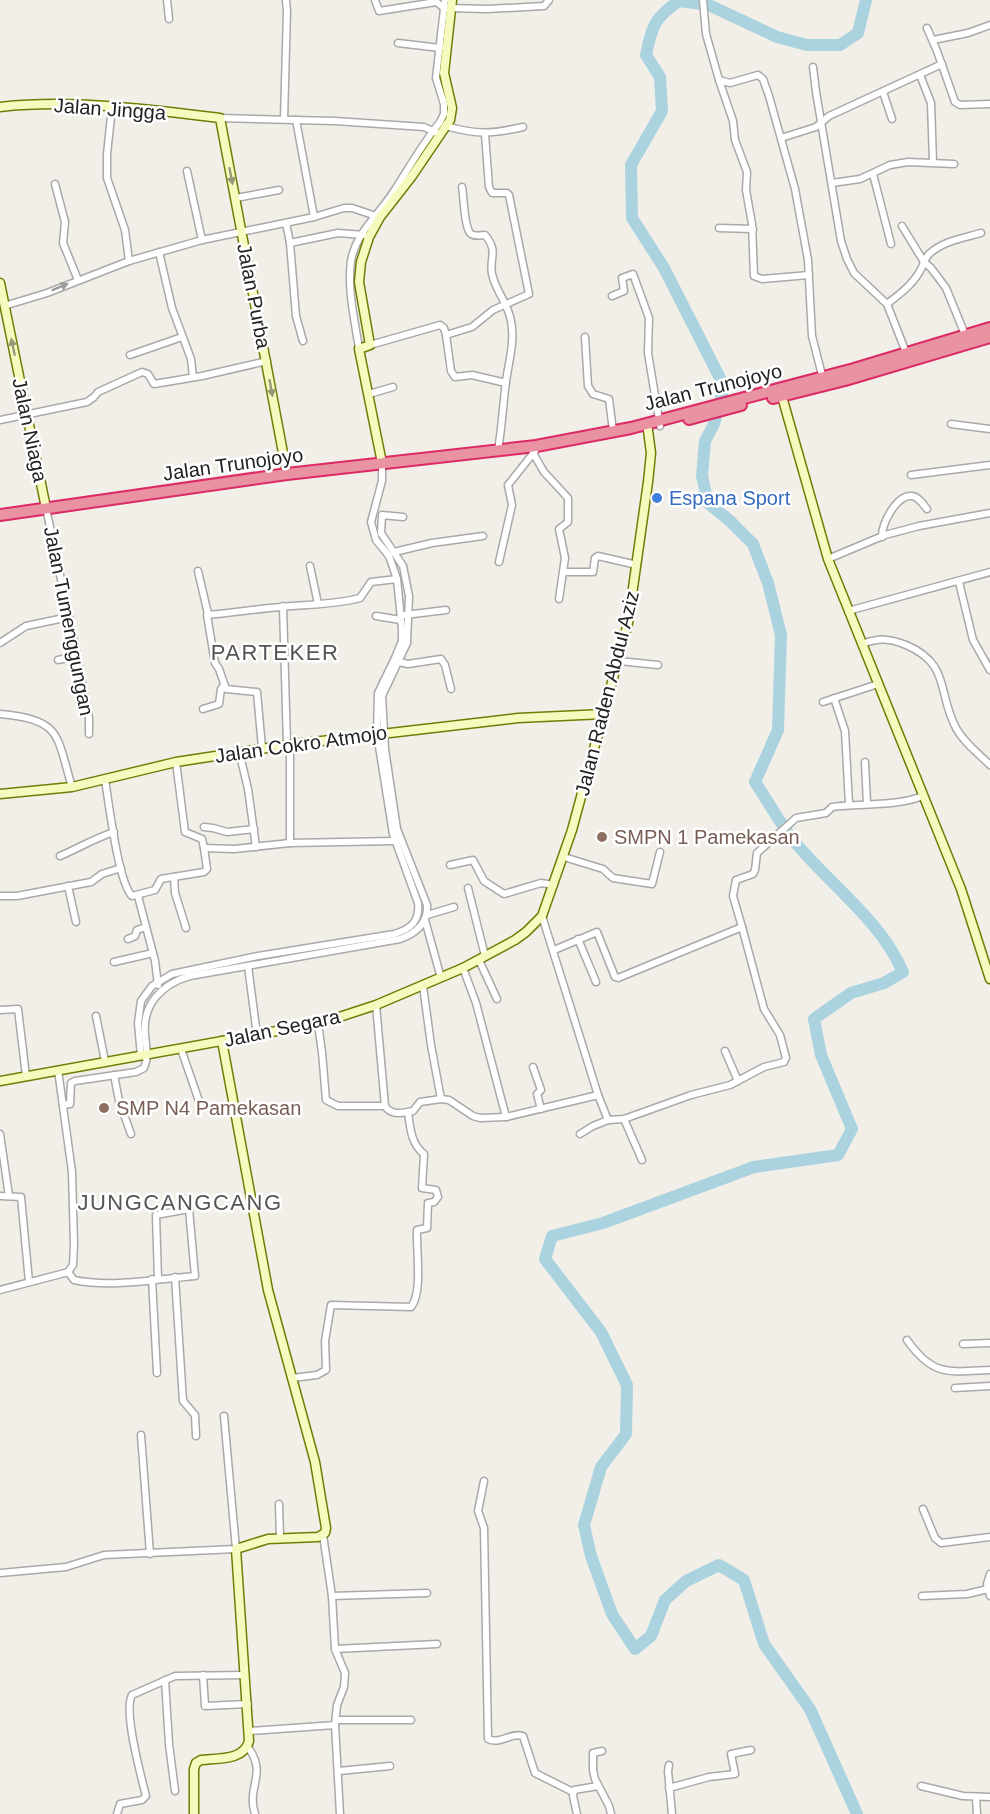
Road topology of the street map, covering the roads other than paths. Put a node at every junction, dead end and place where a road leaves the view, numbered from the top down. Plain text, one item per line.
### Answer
1 (166, 0) edge
2 (286, 0) edge
3 (375, 0) edge
4 (445, 0) edge
5 (549, 0) edge
6 (435, 1) edge
7 (703, 3) edge
8 (448, 6) edge
9 (169, 20) dead end
10 (990, 25) edge
11 (927, 28) dead end
12 (933, 40) junction
13 (398, 43) dead end
14 (440, 48) junction
15 (942, 64) junction
16 (813, 67) dead end
17 (440, 73) junction
18 (920, 75) junction
19 (719, 81) junction
20 (883, 92) junction
21 (446, 99) junction
22 (990, 104) edge
23 (0, 106) edge
24 (112, 107) junction
25 (220, 118) junction
26 (284, 119) junction
27 (892, 119) dead end
28 (296, 120) junction
29 (822, 123) junction
30 (446, 126) junction
31 (523, 127) dead end
32 (436, 133) junction
33 (485, 134) junction
34 (781, 138) junction
35 (933, 162) junction
36 (954, 164) dead end
37 (187, 171) dead end
38 (408, 174) junction
39 (873, 174) junction
40 (832, 183) junction
41 (55, 184) dead end
42 (462, 187) dead end
43 (279, 190) dead end
44 (236, 198) junction
45 (376, 216) junction
46 (314, 217) junction
47 (286, 223) junction
48 (902, 226) dead end
49 (719, 228) dead end
50 (753, 229) junction
51 (242, 231) junction
52 (981, 233) dead end
53 (365, 236) junction
54 (202, 240) junction
55 (290, 243) junction
56 (891, 244) dead end
57 (159, 252) junction
58 (129, 261) junction
59 (924, 262) junction
60 (809, 275) junction
61 (78, 280) junction
62 (0, 288) edge
63 (612, 296) dead end
64 (506, 303) junction
65 (887, 304) junction
66 (4, 306) junction
67 (361, 326) junction
68 (990, 328) edge
69 (446, 335) junction
70 (182, 337) junction
71 (585, 337) dead end
72 (990, 337) edge
73 (967, 339) junction
74 (303, 341) dead end
75 (370, 345) junction
76 (359, 349) junction
77 (130, 355) dead end
78 (908, 357) junction
79 (267, 361) junction
80 (193, 377) junction
81 (824, 381) junction
82 (506, 383) junction
83 (393, 387) dead end
84 (369, 394) junction
85 (782, 396) junction
86 (27, 414) junction
87 (0, 420) edge
88 (660, 423) junction
89 (951, 424) dead end
90 (648, 426) junction
91 (990, 429) edge
92 (613, 431) junction
93 (536, 448) junction
94 (502, 450) junction
95 (382, 463) junction
96 (990, 465) edge
97 (287, 474) junction
98 (911, 475) dead end
99 (46, 508) junction
100 (927, 509) dead end
101 (372, 512) junction
102 (990, 513) edge
103 (0, 515) edge
104 (382, 515) junction
105 (403, 517) dead end
106 (483, 536) dead end
107 (882, 537) junction
108 (394, 552) junction
109 (828, 559) junction
110 (499, 562) dead end
111 (637, 565) junction
112 (310, 566) dead end
113 (198, 571) dead end
114 (564, 572) junction
115 (990, 572) edge
116 (397, 579) junction
117 (958, 582) junction
118 (559, 599) dead end
119 (318, 604) junction
120 (283, 606) junction
121 (446, 610) dead end
122 (848, 610) junction
123 (208, 614) junction
124 (376, 616) dead end
125 (404, 616) junction
126 (69, 617) junction
127 (0, 643) edge
128 (862, 644) junction
129 (400, 654) junction
130 (77, 656) junction
131 (58, 660) dead end
132 (619, 661) junction
133 (399, 662) junction
134 (657, 665) dead end
135 (990, 670) edge
136 (878, 684) junction
137 (224, 685) junction
138 (451, 689) dead end
139 (834, 698) junction
140 (823, 702) dead end
141 (203, 709) dead end
142 (0, 714) edge
143 (604, 714) junction
144 (380, 733) junction
145 (89, 734) dead end
146 (289, 745) junction
147 (262, 748) junction
148 (239, 752) junction
149 (176, 762) junction
150 (865, 762) dead end
151 (990, 765) edge
152 (105, 780) junction
153 (72, 787) junction
154 (0, 794) edge
155 (923, 796) junction
156 (849, 804) junction
157 (867, 804) junction
158 (393, 819) junction
159 (204, 827) dead end
160 (254, 828) junction
161 (114, 832) junction
162 (395, 841) junction
163 (290, 843) junction
164 (256, 847) junction
165 (204, 848) junction
166 (660, 852) dead end
167 (60, 856) dead end
168 (564, 857) junction
169 (450, 865) dead end
170 (121, 868) junction
171 (174, 877) junction
172 (414, 878) junction
173 (554, 885) junction
174 (68, 886) junction
175 (468, 888) dead end
176 (0, 896) edge
177 (138, 896) junction
178 (454, 907) dead end
179 (423, 916) junction
180 (542, 916) junction
181 (76, 922) dead end
182 (146, 927) junction
183 (742, 927) junction
184 (186, 928) dead end
185 (128, 939) dead end
186 (578, 939) junction
187 (554, 950) junction
188 (153, 953) junction
189 (482, 958) junction
190 (114, 962) dead end
191 (248, 963) junction
192 (463, 968) junction
193 (441, 978) junction
194 (990, 979) edge
195 (596, 982) dead end
196 (423, 986) junction
197 (159, 987) junction
198 (497, 999) dead end
199 (376, 1005) junction
200 (0, 1010) edge
201 (96, 1016) dead end
202 (318, 1024) junction
203 (257, 1035) junction
204 (222, 1041) junction
205 (181, 1049) junction
206 (725, 1052) dead end
207 (144, 1055) junction
208 (105, 1061) junction
209 (92, 1064) junction
210 (533, 1067) dead end
211 (58, 1070) junction
212 (114, 1075) junction
213 (26, 1076) junction
214 (95, 1078) junction
215 (0, 1081) edge
216 (738, 1081) junction
217 (598, 1095) junction
218 (441, 1099) junction
219 (199, 1101) dead end
220 (63, 1105) junction
221 (385, 1106) junction
222 (541, 1109) junction
223 (408, 1112) junction
224 (506, 1117) junction
225 (624, 1119) junction
226 (608, 1120) junction
227 (0, 1134) edge
228 (131, 1134) dead end
229 (580, 1134) dead end
230 (642, 1160) dead end
231 (9, 1196) junction
232 (0, 1197) edge
233 (69, 1274) junction
234 (175, 1277) junction
235 (155, 1279) junction
236 (29, 1282) junction
237 (0, 1290) edge
238 (907, 1340) dead end
239 (990, 1343) edge
240 (963, 1344) dead end
241 (990, 1370) edge
242 (157, 1373) dead end
243 (292, 1378) junction
244 (990, 1386) edge
245 (955, 1388) dead end
246 (224, 1416) dead end
247 (141, 1435) dead end
248 (196, 1436) dead end
249 (484, 1481) dead end
250 (279, 1504) dead end
251 (923, 1509) dead end
252 (323, 1535) junction
253 (990, 1537) edge
254 (280, 1538) junction
255 (236, 1549) junction
256 (150, 1554) junction
257 (0, 1573) edge
258 (990, 1574) edge
259 (989, 1592) edge
260 (427, 1593) dead end
261 (332, 1596) junction
262 (922, 1596) dead end
263 (436, 1644) dead end
264 (335, 1649) junction
265 (203, 1675) junction
266 (245, 1675) junction
267 (165, 1680) junction
268 (248, 1704) junction
269 (411, 1720) dead end
270 (335, 1723) junction
271 (250, 1731) junction
272 (248, 1747) junction
273 (751, 1750) dead end
274 (602, 1751) dead end
275 (669, 1765) dead end
276 (390, 1766) dead end
277 (339, 1771) junction
278 (598, 1786) junction
279 (921, 1786) dead end
280 (669, 1788) junction
281 (175, 1791) dead end
282 (573, 1792) junction
283 (976, 1797) junction
284 (990, 1797) edge
285 (117, 1814) edge
286 (194, 1814) edge
287 (255, 1814) edge
288 (340, 1814) edge
289 (577, 1814) edge
290 (611, 1814) edge
291 (672, 1814) edge
292 (978, 1814) edge

1 - 9 street
2 - 26 street
3 - 6 street
4 - 8 street
5 - 8 street
6 - 8 street
7 - 19 street
8 - 14 street
8 - 17 main road
10 - 12 street
11 - 12 street
12 - 15 street
13 - 14 street
14 - 17 street
15 - 18 street
15 - 22 street
16 - 29 street
17 - 21 main road
18 - 20 street
18 - 35 street
19 - 34 street
19 - 50 street
20 - 27 street
20 - 29 street
21 - 30 main road
21 - 32 street
23 - 24 main road, Jalan Jingga
24 - 25 main road, Jalan Jingga
24 - 58 street
25 - 26 street
25 -> 44 main road, Jalan Purba
26 - 28 street
28 - 32 street
28 - 46 street
29 - 34 street
29 - 40 street
30 - 32 main road
30 - 33 street
31 - 33 street
32 - 38 main road
33 - 64 street
34 - 60 street
35 - 36 street
35 - 39 street
37 - 54 street
38 - 45 street
38 - 53 main road
39 - 40 street
39 - 56 street
40 - 65 street
41 - 61 street
42 - 64 street
43 - 44 street
44 - 51 main road, Jalan Purba
45 - 46 street
45 - 53 street
46 - 47 street
47 - 51 street
47 - 55 street
48 - 59 street
49 - 50 street
50 - 60 street
51 - 54 street
51 - 79 main road, Jalan Purba
52 - 59 street
53 - 55 street
53 - 67 main road
54 - 57 street
55 - 74 street
57 - 58 street
57 - 70 street
58 - 61 street
59 - 65 street
59 - 73 street
60 - 81 street
66 -> 61 street
62 - 66 main road, Jalan Niaga
63 - 88 street
64 - 69 street
64 - 82 street
65 - 78 street
86 -> 66 main road, Jalan Niaga
67 - 75 main road
67 - 76 street
68 - 73 highway, Jalan Trunojoyo
69 - 75 street
69 - 82 street
70 - 77 street
70 - 80 street
71 - 92 street
72 - 73 highway, Jalan Trunojoyo
73 - 78 highway, Jalan Trunojoyo
75 - 76 main road
76 - 84 main road
78 - 81 highway, Jalan Trunojoyo
79 - 80 street
79 -> 97 main road, Jalan Purba
80 - 86 street
81 - 85 highway, Jalan Trunojoyo
82 - 94 street
83 - 84 street
84 - 95 main road
85 - 88 highway, Jalan Trunojoyo
85 - 109 main road
86 - 87 street
86 - 99 main road, Jalan Niaga
88 - 90 highway, Jalan Trunojoyo
89 - 91 street
90 - 92 highway, Jalan Trunojoyo
90 - 111 main road, Jalan Raden Abdul Aziz
92 - 93 highway, Jalan Trunojoyo
93 - 94 highway, Jalan Trunojoyo
93 - 110 street
93 - 114 street
94 - 95 highway, Jalan Trunojoyo
95 - 97 highway, Jalan Trunojoyo
95 - 101 street
96 - 98 street
97 - 99 highway, Jalan Trunojoyo
99 - 103 highway, Jalan Trunojoyo
99 - 126 street, Jalan Tumenggungan
100 - 107 street
101 - 104 street
101 - 116 street
102 - 107 street
104 - 105 street
104 - 108 street
106 - 108 street
107 - 109 street
108 - 125 street
109 - 122 main road
111 - 114 street
111 - 132 main road, Jalan Raden Abdul Aziz
112 - 119 street
113 - 123 street
114 - 118 street
115 - 117 street
116 - 119 street
116 - 125 street
117 - 122 street
117 - 135 street
119 - 120 street
120 - 123 street
120 - 146 street
121 - 125 street
122 - 128 main road
123 - 137 street
124 - 125 street
125 - 129 street
126 - 127 street
126 - 130 street, Jalan Tumenggungan
128 - 136 main road
128 - 151 street
129 - 133 street
129 - 144 street
130 - 131 street
130 - 145 street, Jalan Tumenggungan
132 - 134 street
132 - 143 main road, Jalan Raden Abdul Aziz
133 - 138 street
133 - 144 street
136 - 139 street
136 - 155 main road
137 - 141 street
137 - 147 street
139 - 140 street
139 - 156 street
142 - 153 street
143 - 144 main road, Jalan Cokro Atmojo
143 - 168 main road, Jalan Raden Abdul Aziz
144 - 146 main road, Jalan Cokro Atmojo
144 - 158 street
146 - 147 main road, Jalan Cokro Atmojo
146 - 163 street
147 - 148 main road, Jalan Cokro Atmojo
148 - 149 main road, Jalan Cokro Atmojo
148 - 160 street
149 - 152 main road, Jalan Cokro Atmojo
149 - 165 street
150 - 157 street
152 - 153 main road, Jalan Cokro Atmojo
152 - 161 street
153 - 154 main road, Jalan Cokro Atmojo
155 - 157 street
155 - 194 main road
156 - 157 street
156 - 183 street
158 - 162 street
158 - 172 street
159 - 160 street
160 - 164 street
161 - 167 street
161 - 170 street
162 - 163 street
162 - 172 street
163 - 164 street
164 - 165 street
165 - 171 street
166 - 168 street
168 - 173 main road, Jalan Raden Abdul Aziz
169 - 173 street
170 - 174 street
170 - 177 street
171 - 177 street
171 - 184 street
172 - 179 street
173 - 180 main road, Jalan Raden Abdul Aziz
174 - 176 street
174 - 181 street
175 - 189 street
177 - 182 street
178 - 179 street
179 - 191 street
179 - 193 street
180 - 187 street
180 - 189 main road, Jalan Segara
182 - 185 street
182 - 188 street
183 - 186 street
183 - 216 street
186 - 187 street
186 - 195 street
187 - 217 street
188 - 190 street
188 - 197 street
189 - 192 main road, Jalan Segara
189 - 198 street
191 - 197 street
191 - 203 street
192 - 193 main road, Jalan Segara
192 - 224 street
193 - 196 main road, Jalan Segara
196 - 199 main road, Jalan Segara
196 - 218 street
197 - 207 street
199 - 202 main road, Jalan Segara
199 - 221 street
200 - 213 street
201 - 208 street
202 - 203 main road, Jalan Segara
202 - 221 street
203 - 204 main road, Jalan Segara
204 - 205 main road, Jalan Segara
204 - 243 main road
205 - 207 main road, Jalan Segara
205 - 219 street
206 - 216 street
207 - 208 main road, Jalan Segara
207 - 212 street
208 - 209 main road, Jalan Segara
209 - 211 main road, Jalan Segara
209 - 214 street
210 - 222 street
211 - 213 main road, Jalan Segara
211 - 220 street
212 - 214 street
212 - 228 street
213 - 215 main road, Jalan Segara
214 - 220 street
216 - 225 street
217 - 222 street
217 - 226 street
218 - 223 street
218 - 224 street
220 - 233 street
221 - 223 street
222 - 224 street
223 - 243 street
225 - 226 street
225 - 230 street
226 - 229 street
227 - 231 street
231 - 232 street
231 - 236 street
233 - 235 street
233 - 236 street
234 - 235 street
234 - 235 street
234 - 248 street
235 - 242 street
236 - 237 street
238 - 241 street
239 - 240 street
243 - 252 main road
244 - 245 street
246 - 255 street
247 - 256 street
249 - 282 street
250 - 254 street
251 - 253 street
252 - 254 main road
252 - 261 street
254 - 255 main road
255 - 256 street
255 - 266 main road
256 - 257 street
258 - 259 street
259 - 262 street
260 - 261 street
261 - 264 street
263 - 264 street
264 - 270 street
265 - 266 street
265 - 267 street
265 - 268 street
266 - 268 main road
267 - 281 street
267 - 285 street
268 - 271 main road
269 - 270 street
270 - 271 street
270 - 277 street
271 - 272 main road
272 - 286 main road
272 - 287 street
273 - 280 street
274 - 278 street
275 - 280 street
276 - 277 street
277 - 288 street
278 - 282 street
278 - 290 street
279 - 283 street
280 - 291 street
282 - 289 street
283 - 284 street
283 - 292 street

